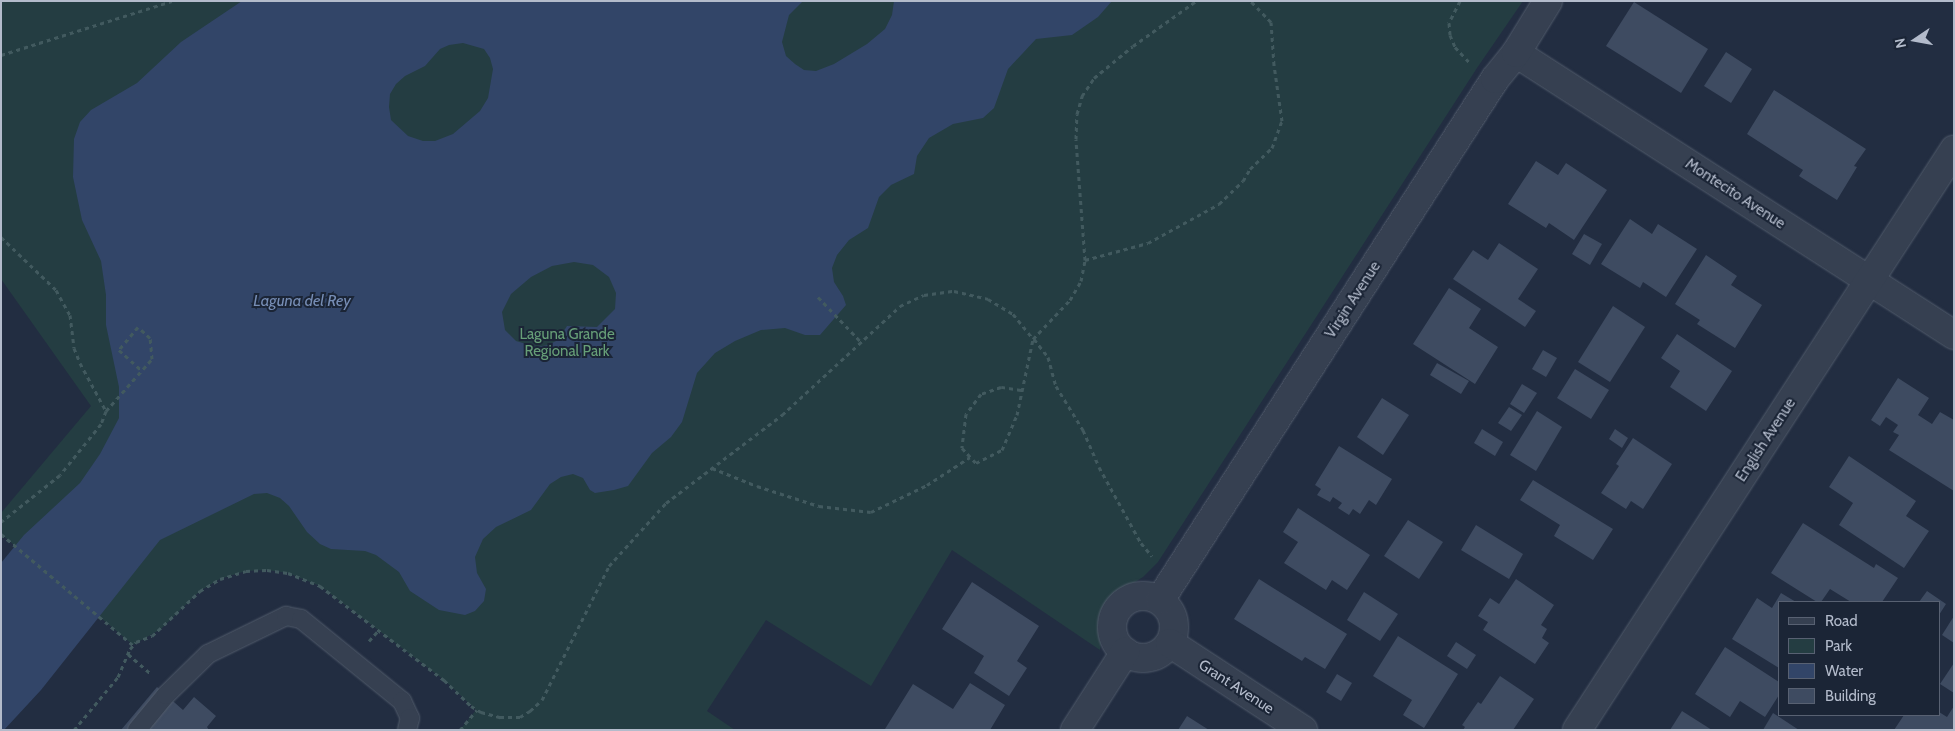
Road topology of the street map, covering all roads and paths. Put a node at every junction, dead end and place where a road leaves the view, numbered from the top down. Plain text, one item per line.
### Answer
1 (172, 1) edge
2 (1196, 1) edge
3 (1251, 1) edge
4 (1460, 1) edge
5 (1548, 1) edge
6 (1516, 52) junction
7 (1, 55) edge
8 (1471, 65) dead end
9 (1954, 150) edge
10 (1, 237) edge
11 (1085, 260) junction
12 (1870, 281) junction
13 (818, 297) dead end
14 (1954, 335) edge
15 (1033, 339) junction
16 (861, 342) junction
17 (141, 370) junction
18 (1021, 390) junction
19 (106, 411) junction
20 (970, 457) junction
21 (712, 468) junction
22 (1, 522) edge
23 (1, 534) edge
24 (1156, 560) dead end
25 (1160, 600) junction
26 (1170, 643) junction
27 (133, 645) junction
28 (1125, 652) junction
29 (477, 710) junction
30 (74, 730) edge
31 (136, 730) edge
32 (407, 730) edge
33 (460, 730) edge
34 (1075, 730) edge
35 (1303, 730) edge
36 (1577, 730) edge

1 - 7 path
2 - 11 path
3 - 11 path
4 - 8 path
5 - 6 street, Virgin Avenue
6 - 12 street, Montecito Avenue
6 - 25 street, Virgin Avenue
9 - 12 street, English Avenue
10 - 19 path
11 - 15 path
12 - 14 street, Montecito Avenue
12 - 36 street, English Avenue
13 - 16 path
15 - 16 path
15 - 18 path
15 - 24 path
16 - 21 path
17 - 17 path
17 - 19 path
18 - 20 path
18 - 20 path
19 - 22 path
20 - 21 path
21 - 29 path
23 - 27 path
25 - 26 street
25 - 28 street
26 - 28 street
26 - 35 street, Grant Avenue
27 - 29 path
27 - 30 path
28 - 34 street
29 - 33 path
31 - 32 lane

